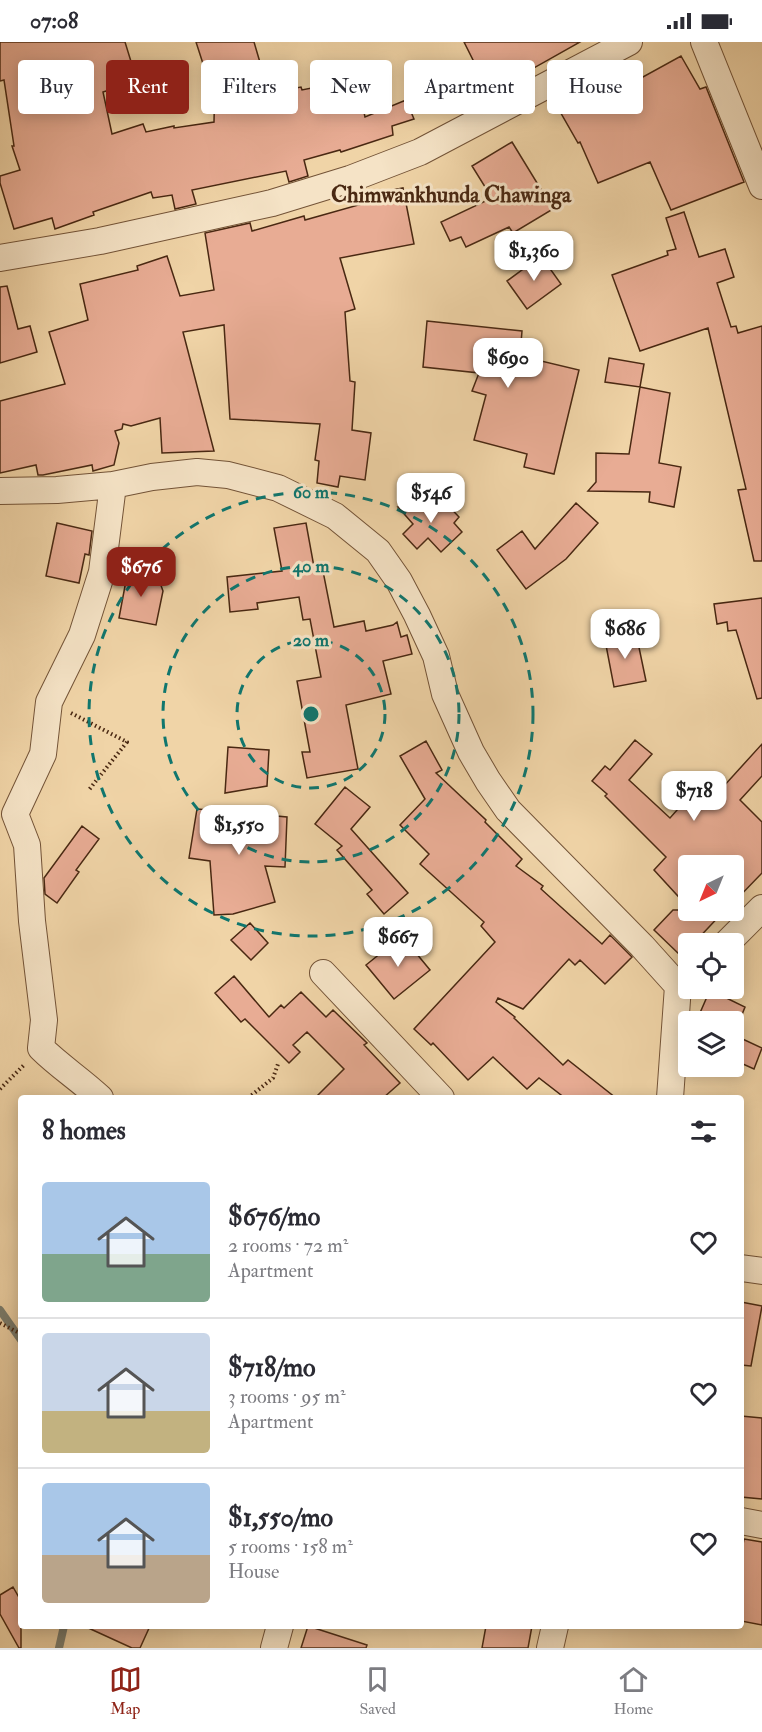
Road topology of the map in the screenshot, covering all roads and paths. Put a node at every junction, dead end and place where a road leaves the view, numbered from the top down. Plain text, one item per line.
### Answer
1 (629, 42) edge
2 (704, 42) edge
3 (762, 186) edge
4 (0, 258) edge
5 (113, 485) junction
6 (0, 491) edge
7 (49, 702) junction
8 (88, 790) dead end
9 (762, 908) edge
10 (737, 933) edge
11 (323, 973) dead end
12 (678, 978) edge
13 (681, 999) edge
14 (41, 1048) junction
15 (278, 1064) dead end
16 (0, 1089) edge
17 (97, 1095) edge
18 (252, 1095) edge
19 (438, 1095) edge
20 (670, 1095) edge
21 (744, 1268) edge
22 (762, 1271) edge
23 (0, 1323) edge
24 (18, 1332) edge
25 (744, 1522) edge
26 (762, 1525) edge
27 (279, 1629) edge
28 (554, 1629) edge
29 (274, 1648) edge
30 (549, 1648) edge

1 - 4 street
2 - 3 street
5 - 6 street
5 - 7 street
5 - 12 street
7 - 8 path
7 - 14 street
9 - 10 street
11 - 19 street
13 - 20 street
14 - 16 path
14 - 17 street
15 - 18 path
21 - 22 street
23 - 24 path
25 - 26 street
27 - 29 street
28 - 30 street

